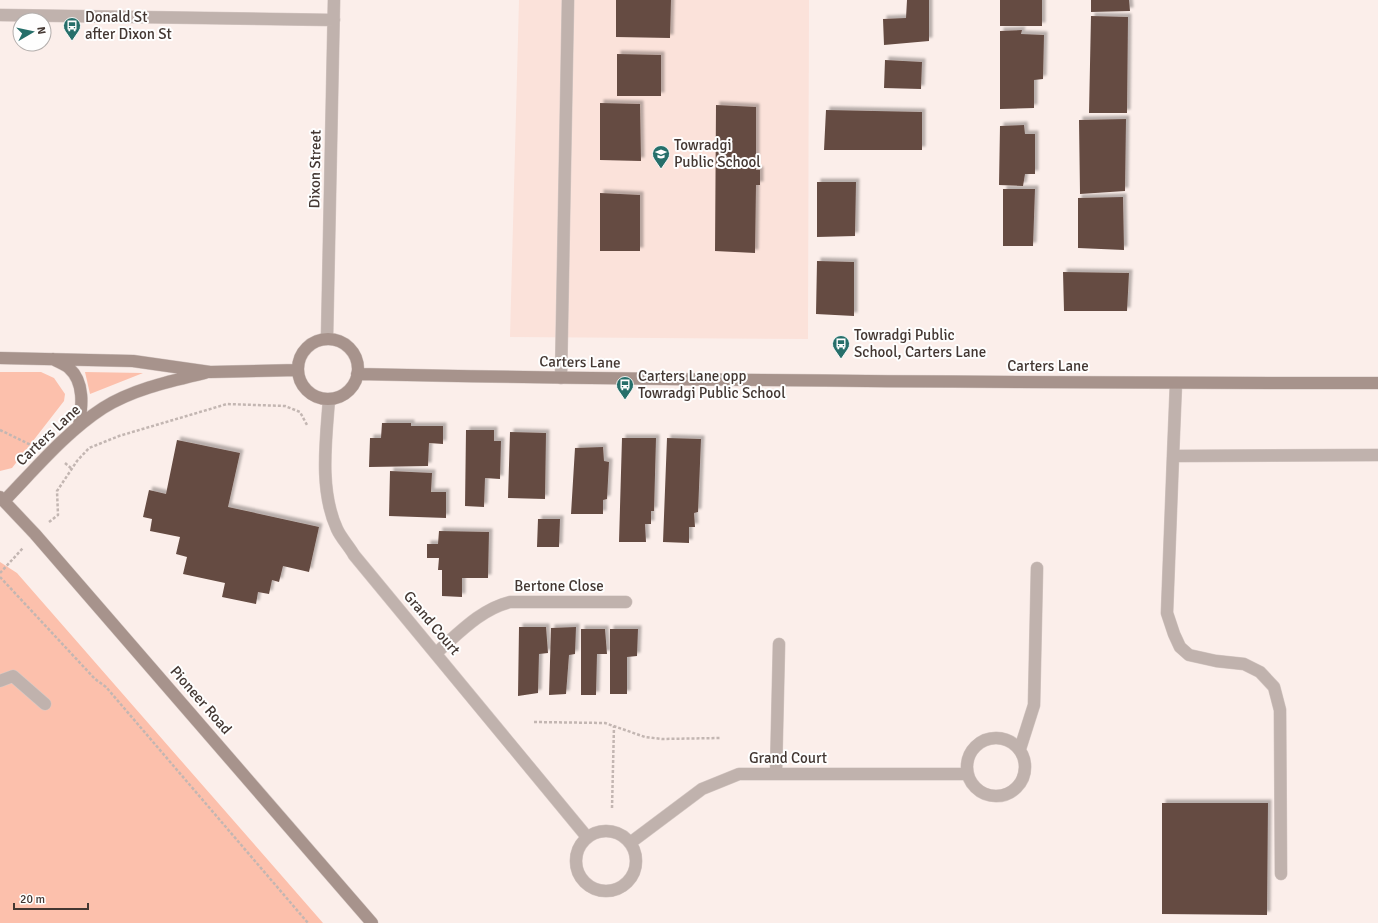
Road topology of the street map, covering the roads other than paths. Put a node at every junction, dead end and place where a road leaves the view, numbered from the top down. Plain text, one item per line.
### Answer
1 (334, 0) edge
2 (568, 0) edge
3 (0, 15) edge
4 (334, 20) junction
5 (327, 339) junction
6 (0, 358) edge
7 (52, 358) junction
8 (298, 370) junction
9 (210, 372) junction
10 (357, 374) junction
11 (561, 378) junction
12 (1176, 383) junction
13 (1378, 383) edge
14 (329, 399) junction
15 (79, 425) junction
16 (1378, 455) edge
17 (1173, 456) junction
18 (2, 499) edge
19 (1037, 568) dead end
20 (626, 602) dead end
21 (778, 644) dead end
22 (436, 653) junction
23 (0, 681) edge
24 (45, 704) dead end
25 (1020, 749) junction
26 (776, 773) junction
27 (967, 774) junction
28 (587, 837) junction
29 (630, 843) junction
30 (1281, 874) dead end
31 (372, 923) edge

1 - 4 street, Dixon Street
2 - 11 street
3 - 4 street
4 - 5 street, Dixon Street
5 - 8 main road
5 - 10 main road
6 - 7 main road, Carters Lane
7 - 9 main road, Carters Lane
7 - 15 main road
8 - 9 main road, Carters Lane
8 - 14 main road
9 - 15 main road, Carters Lane
10 - 11 main road, Carters Lane
10 - 14 main road
11 - 12 main road, Carters Lane
12 - 13 main road, Carters Lane
12 - 17 street
14 - 22 street, Grand Court
15 - 18 main road, Carters Lane
16 - 17 street
17 - 30 street
18 - 31 main road, Pioneer Road
19 - 25 street
20 - 22 street, Bertone Close
21 - 26 street
22 - 28 street, Grand Court
23 - 24 street
25 - 27 street
25 - 27 street
26 - 27 street, Grand Court
26 - 29 street, Grand Court
28 - 29 street
28 - 29 street

